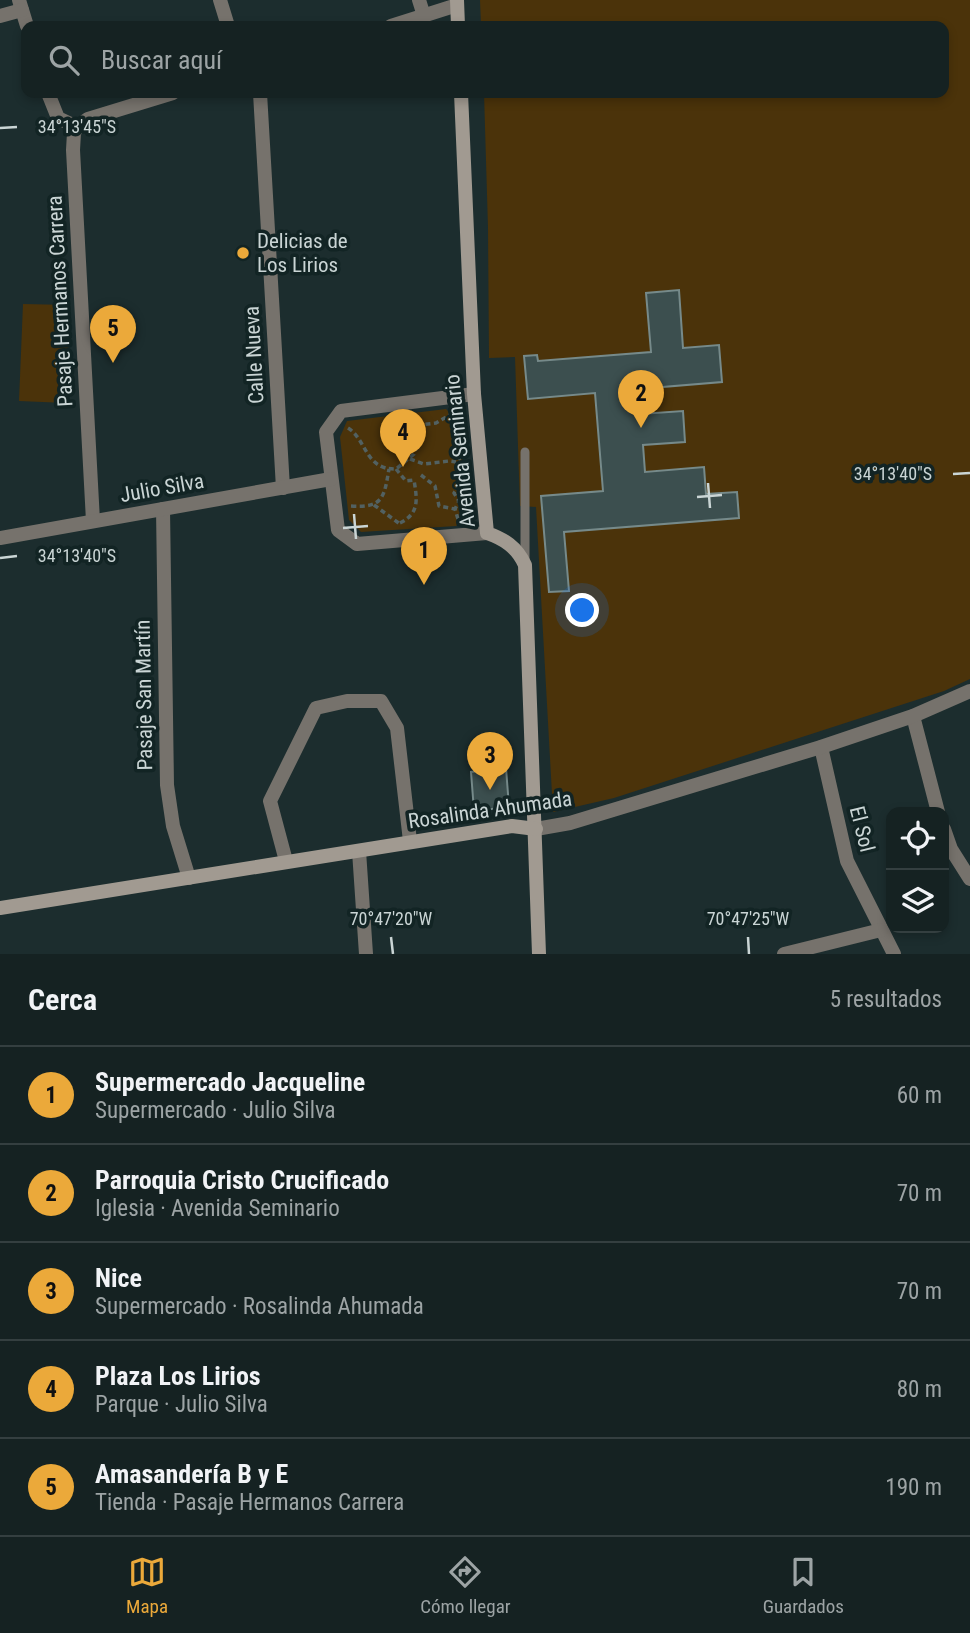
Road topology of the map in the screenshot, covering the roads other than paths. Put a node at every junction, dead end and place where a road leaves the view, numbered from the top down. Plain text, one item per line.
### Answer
1 (220, 0) edge
2 (419, 0) edge
3 (457, 3) edge
4 (21, 5) edge
5 (0, 16) edge
6 (424, 16) junction
7 (226, 21) edge
8 (408, 21) edge
9 (458, 21) edge
10 (50, 98) edge
11 (157, 98) edge
12 (260, 98) edge
13 (460, 98) edge
14 (77, 127) junction
15 (474, 394) junction
16 (525, 452) dead end
17 (331, 480) junction
18 (284, 488) junction
19 (163, 509) junction
20 (93, 521) junction
21 (487, 533) junction
22 (0, 538) edge
23 (525, 565) junction
24 (970, 691) edge
25 (913, 716) junction
26 (821, 747) junction
27 (937, 807) edge
28 (536, 829) junction
29 (410, 841) junction
30 (949, 843) edge
31 (359, 850) junction
32 (286, 861) junction
33 (189, 878) junction
34 (970, 879) edge
35 (0, 908) edge
36 (881, 930) junction
37 (366, 954) edge
38 (540, 954) edge
39 (784, 954) edge
40 (894, 954) edge

1 - 7 street
2 - 6 street
3 - 6 street
3 - 9 street
4 - 5 street
6 - 8 street
10 - 14 street
11 - 14 street
12 - 18 street, Calle Nueva
13 - 15 street, Avenida Seminario
14 - 20 street, Pasaje Hermanos Carrera
15 - 17 street
15 - 21 street, Avenida Seminario
16 - 23 lane
17 - 18 street, Julio Silva
17 - 21 street
18 - 19 street, Julio Silva
19 - 20 street, Julio Silva
19 - 33 street, Pasaje San Martín
20 - 22 street, Julio Silva
21 - 23 street, Avenida Seminario
23 - 28 street
24 - 25 street, Rosalinda Ahumada
25 - 26 street, Rosalinda Ahumada
25 - 27 street
26 - 28 street, Rosalinda Ahumada
26 - 36 street, El Sol
28 - 29 street, Rosalinda Ahumada
28 - 38 street
29 - 31 street, Rosalinda Ahumada
29 - 32 street
30 - 34 street
31 - 32 street, Rosalinda Ahumada
31 - 37 street
32 - 33 street, Rosalinda Ahumada
33 - 35 street, Rosalinda Ahumada
36 - 39 street
36 - 40 street, El Sol

